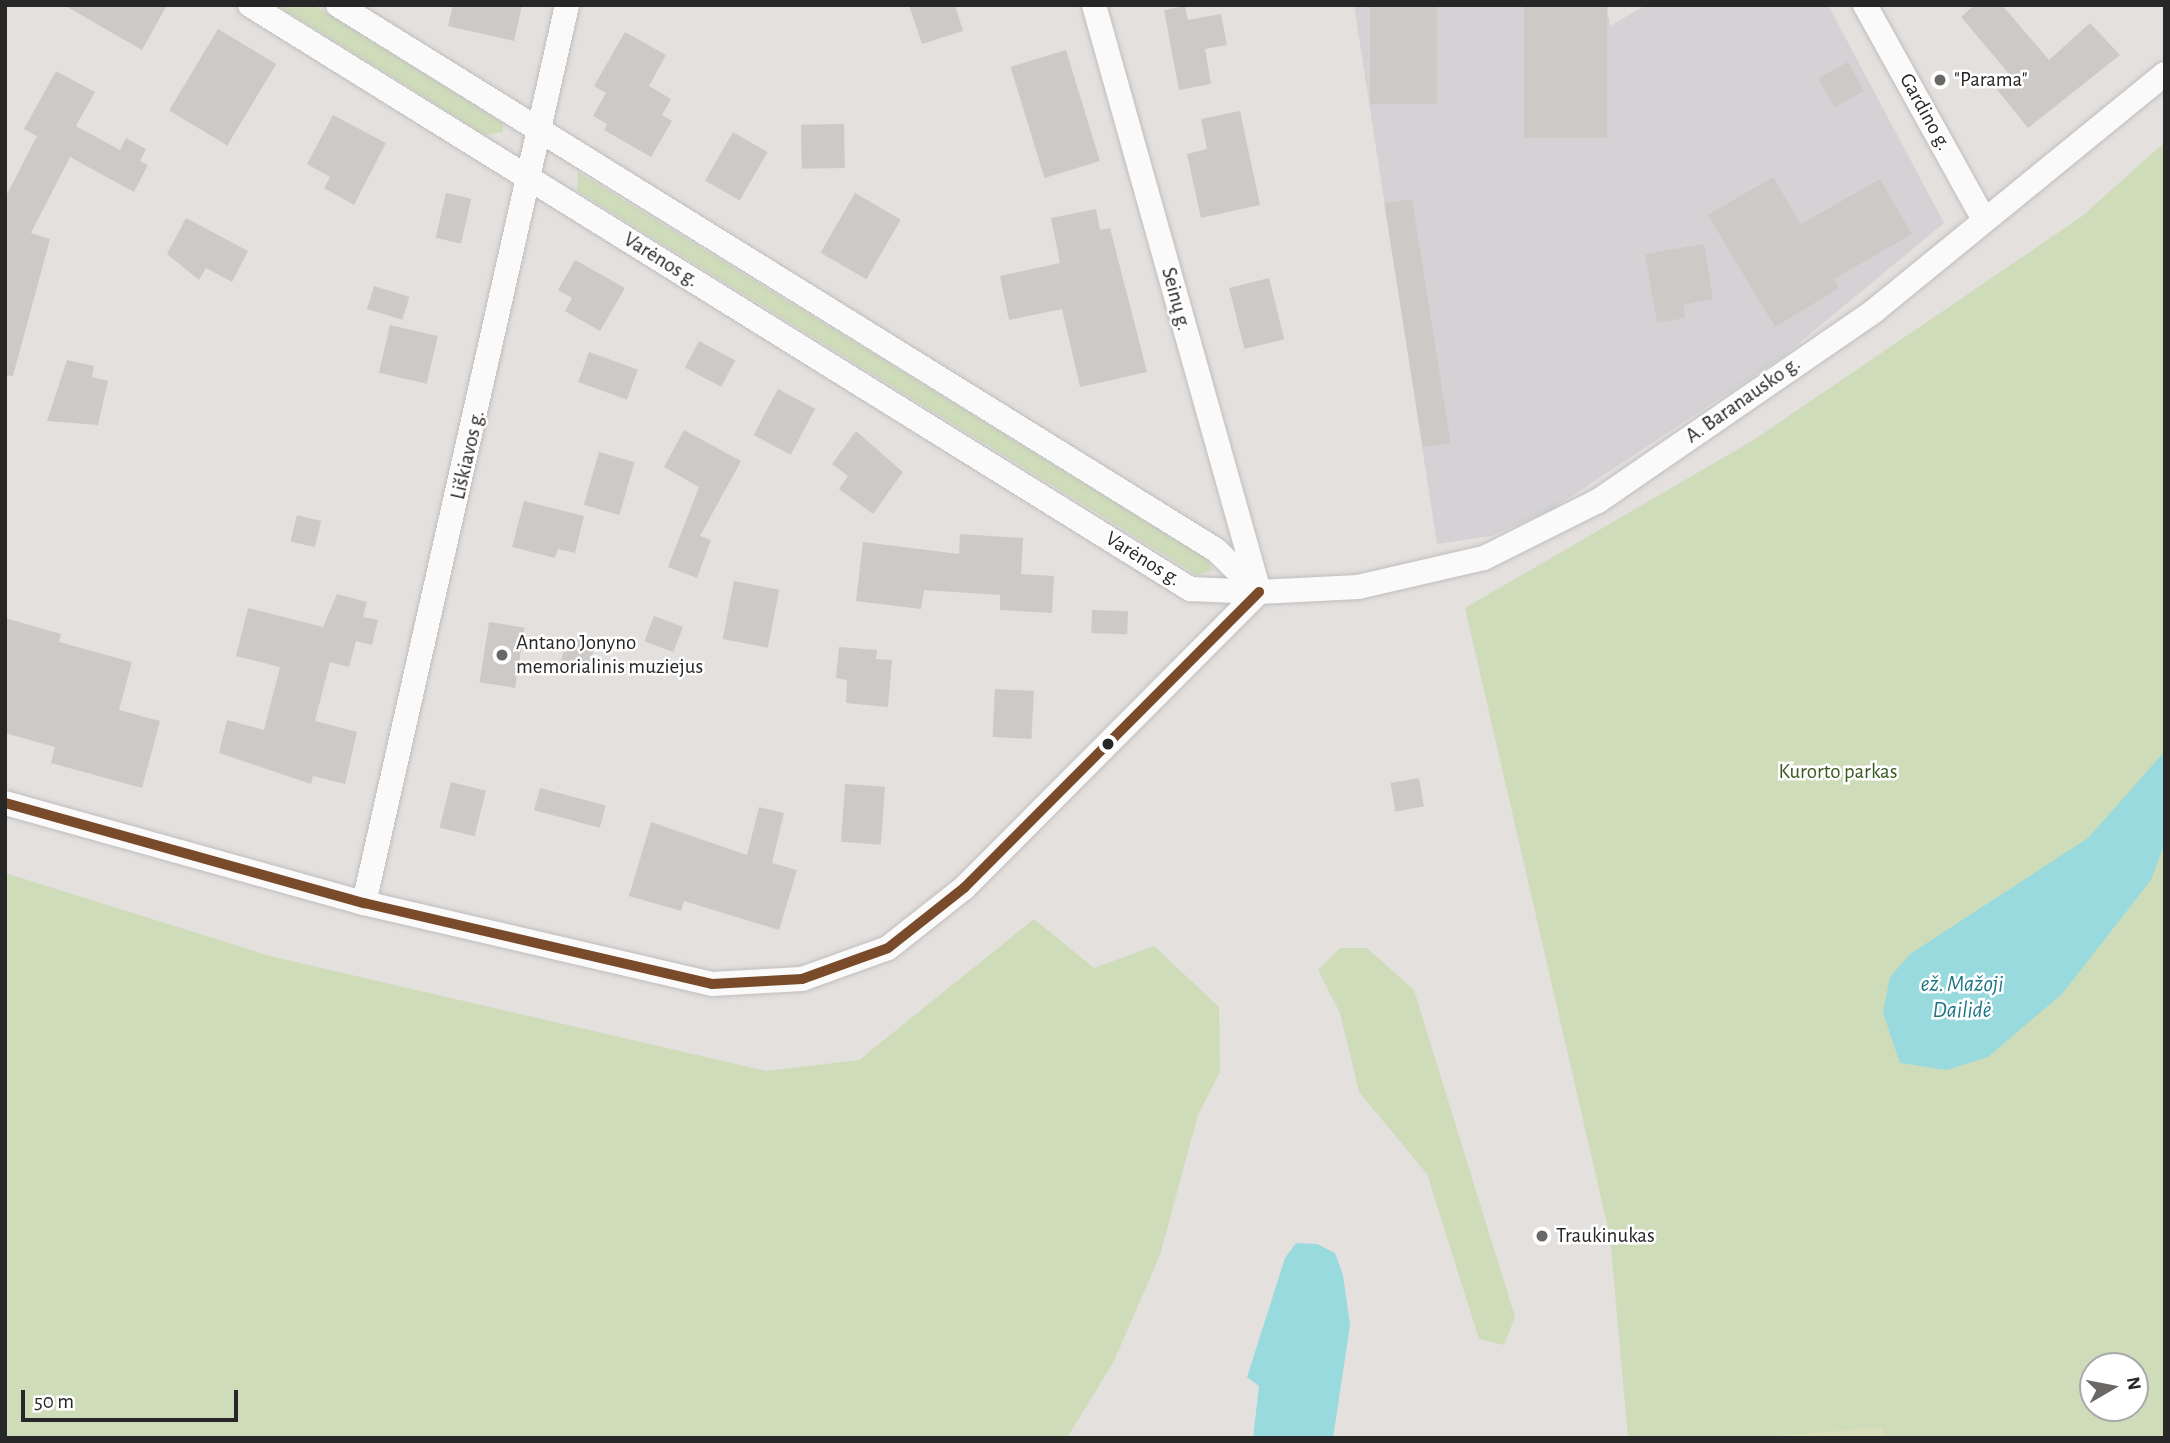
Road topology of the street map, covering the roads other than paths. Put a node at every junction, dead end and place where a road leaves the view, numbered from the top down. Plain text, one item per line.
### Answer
1 (250, 5) edge
2 (338, 5) edge
3 (567, 5) edge
4 (1094, 5) edge
5 (1865, 5) edge
6 (2165, 74) edge
7 (540, 131) junction
8 (531, 180) junction
9 (1984, 220) junction
10 (1259, 592) junction
11 (5, 803) edge
12 (364, 903) junction

1 - 8 street, Varėnos g.
2 - 7 street
3 - 7 street, Liškiavos g.
4 - 10 street, Seinų g.
5 - 9 street, Gardino g.
6 - 9 street, A. Baranausko g.
7 - 8 street, Liškiavos g.
7 - 10 street
8 - 10 street, Varėnos g.
8 - 12 street, Liškiavos g.
9 - 10 street, A. Baranausko g.
10 - 12 street
11 - 12 street

